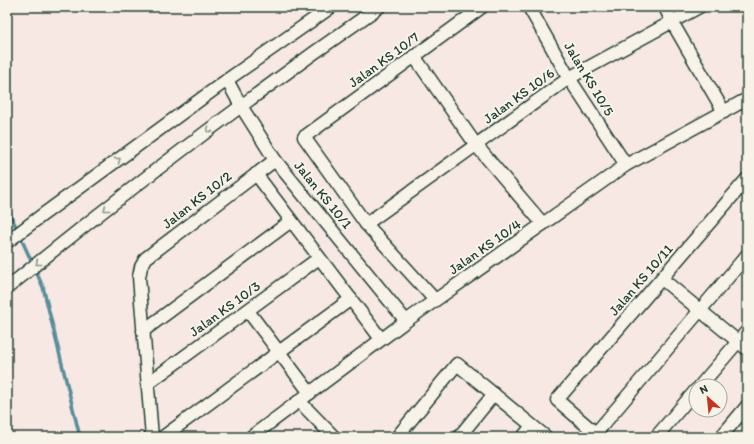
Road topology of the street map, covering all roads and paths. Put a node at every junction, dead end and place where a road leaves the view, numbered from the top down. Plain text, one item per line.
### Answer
1 (331, 7) edge
2 (379, 7) edge
3 (482, 7) edge
4 (529, 7) edge
5 (665, 7) edge
6 (699, 7) edge
7 (672, 22) junction
8 (414, 56) junction
9 (569, 78) junction
10 (227, 80) junction
11 (747, 99) edge
12 (241, 106) junction
13 (724, 112) junction
14 (476, 145) junction
15 (275, 160) junction
16 (626, 165) junction
17 (256, 174) junction
18 (747, 179) edge
19 (291, 221) junction
20 (366, 224) junction
21 (542, 224) junction
22 (7, 242) edge
23 (747, 255) edge
24 (319, 258) junction
25 (662, 279) junction
26 (7, 288) edge
27 (351, 299) junction
28 (435, 300) junction
29 (700, 310) junction
30 (248, 311) junction
31 (406, 321) junction
32 (143, 331) junction
33 (747, 331) edge
34 (381, 339) junction
35 (742, 345) edge
36 (279, 352) junction
37 (708, 378) edge
38 (147, 384) junction
39 (310, 393) junction
40 (494, 394) junction
41 (688, 399) edge
42 (299, 401) junction
43 (747, 406) edge
44 (532, 426) junction
45 (598, 435) edge
46 (152, 437) edge
47 (163, 437) edge
48 (251, 437) edge
49 (333, 437) edge
50 (397, 437) edge
51 (459, 437) edge
52 (523, 437) edge
53 (546, 437) edge
54 (656, 437) edge
55 (721, 437) edge

1 - 10 street
2 - 12 street
3 - 8 street, Jalan KS 10/7
4 - 9 street, Jalan KS 10/5
5 - 7 street
6 - 7 street, Jalan KS 10/6
7 - 9 street, Jalan KS 10/6
7 - 13 street
8 - 14 street
8 - 20 street, Jalan KS 10/7
9 - 14 street, Jalan KS 10/6
9 - 16 street, Jalan KS 10/5
10 - 12 street, Jalan KS 10/1
22 -> 10 street
11 - 13 street, Jalan KS 10/4
12 - 15 street, Jalan KS 10/1
12 -> 26 street
13 - 16 street, Jalan KS 10/4
14 - 20 street, Jalan KS 10/6
14 - 21 street
15 - 17 street, Jalan KS 10/2
15 - 31 street, Jalan KS 10/1
16 - 21 street, Jalan KS 10/4
17 - 19 street
17 - 32 street, Jalan KS 10/2
18 - 25 street, Jalan KS 10/11
19 - 24 street
19 - 32 street
20 - 28 street
21 - 28 street, Jalan KS 10/4
23 - 29 street
24 - 27 street
24 - 30 street, Jalan KS 10/3
25 - 29 street
25 - 45 street, Jalan KS 10/11
27 - 34 street
27 - 36 street
28 - 31 street, Jalan KS 10/4
29 - 35 street
29 - 45 street
30 - 36 street
30 - 38 street, Jalan KS 10/3
31 - 34 street, Jalan KS 10/4
32 - 38 street
33 - 35 street
34 - 39 street, Jalan KS 10/4
35 - 37 street
36 - 39 street
36 - 47 street
38 - 46 street
39 - 42 street, Jalan KS 10/4
40 - 44 street
40 - 50 street
40 - 51 street
41 - 54 street
42 - 48 street, Jalan KS 10/4
42 - 49 street
43 - 55 street
44 - 52 street
44 - 53 street

